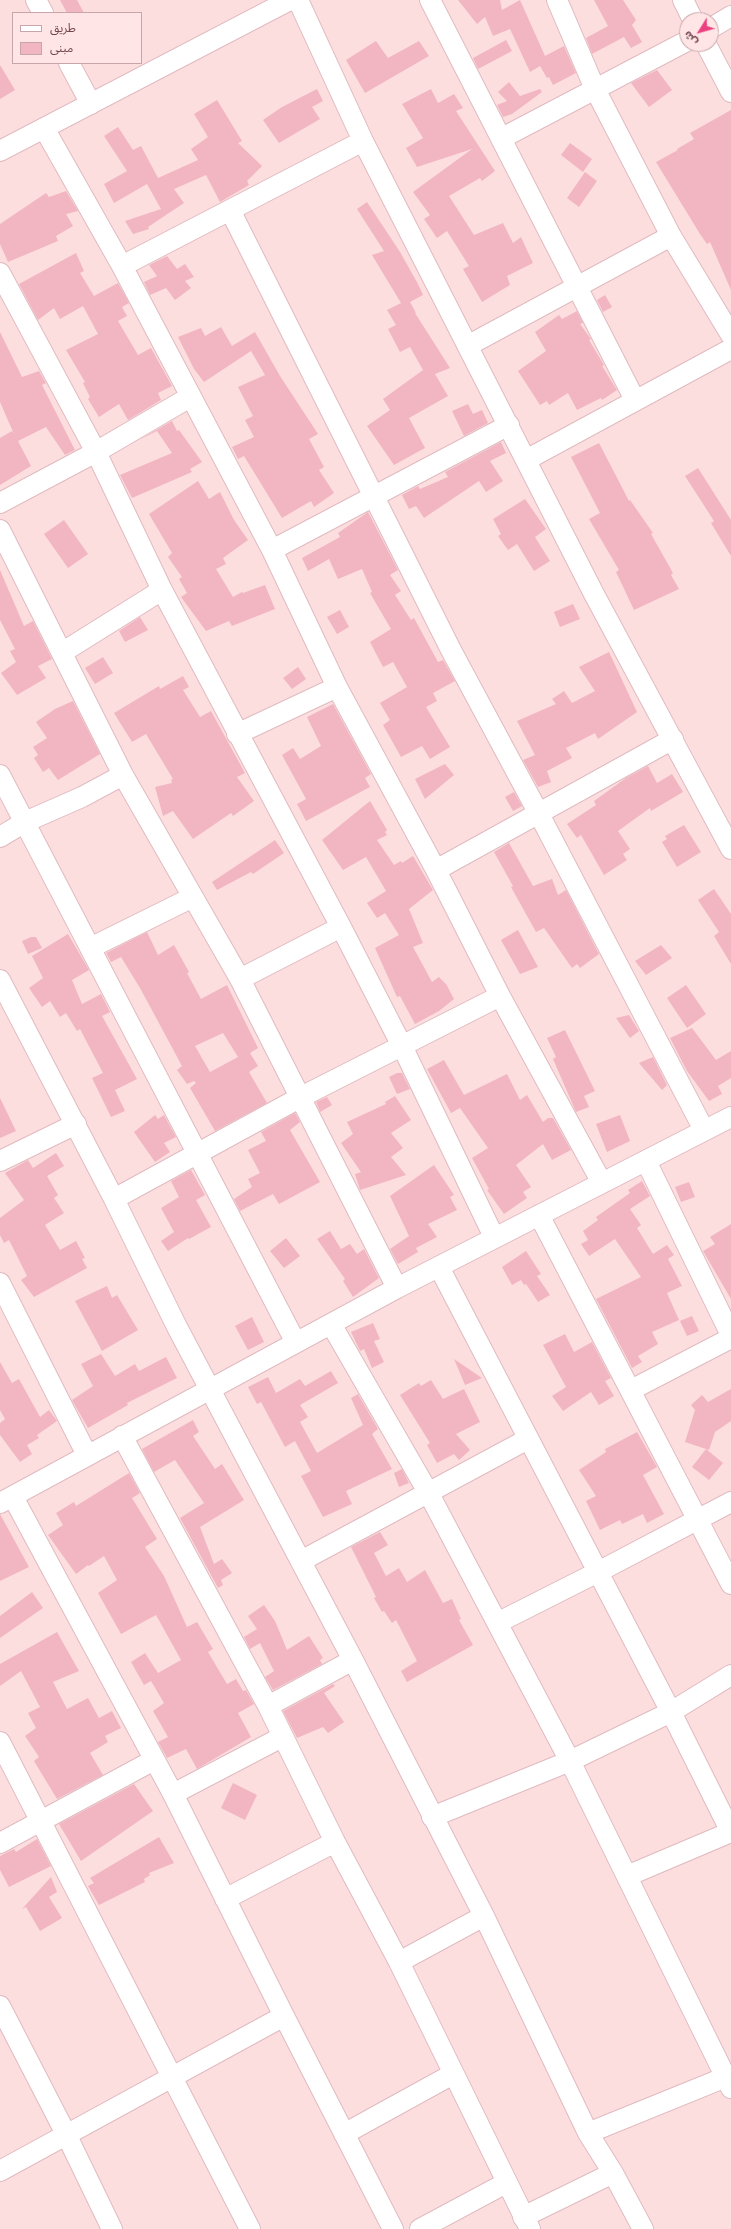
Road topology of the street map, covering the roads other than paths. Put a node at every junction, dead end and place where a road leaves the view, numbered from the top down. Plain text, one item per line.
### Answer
1 (36, 0) edge
2 (290, 0) edge
3 (298, 0) edge
4 (430, 0) edge
5 (556, 0) edge
6 (683, 0) edge
7 (42, 12) edge
8 (689, 12) edge
9 (731, 16) edge
10 (719, 23) edge
11 (679, 45) edge
12 (710, 52) edge
13 (70, 64) edge
14 (596, 89) junction
15 (731, 92) edge
16 (91, 104) junction
17 (44, 128) junction
18 (502, 138) junction
19 (363, 141) junction
20 (0, 151) edge
21 (230, 210) junction
22 (671, 236) junction
23 (122, 266) junction
24 (0, 274) edge
25 (576, 286) junction
26 (731, 335) edge
27 (468, 345) junction
28 (731, 349) edge
29 (190, 397) junction
30 (635, 400) junction
31 (509, 425) junction
32 (96, 452) junction
33 (526, 460) junction
34 (372, 495) junction
35 (0, 503) edge
36 (0, 530) edge
37 (272, 550) junction
38 (162, 590) junction
39 (63, 652) junction
40 (337, 687) junction
41 (237, 734) junction
42 (673, 740) junction
43 (0, 775) edge
44 (123, 775) junction
45 (539, 814) junction
46 (25, 822) junction
47 (0, 837) edge
48 (731, 849) edge
49 (436, 870) junction
50 (193, 897) junction
51 (341, 927) junction
52 (90, 948) junction
53 (240, 979) junction
54 (0, 980) edge
55 (500, 996) junction
56 (402, 1046) junction
57 (301, 1098) junction
58 (731, 1117) edge
59 (76, 1124) junction
60 (704, 1130) junction
61 (196, 1155) junction
62 (0, 1161) edge
63 (646, 1161) junction
64 (602, 1183) junction
65 (114, 1199) junction
66 (539, 1215) junction
67 (494, 1238) junction
68 (439, 1267) junction
69 (0, 1283) edge
70 (397, 1288) junction
71 (331, 1324) junction
72 (731, 1337) edge
73 (295, 1342) junction
74 (210, 1388) junction
75 (631, 1390) junction
76 (122, 1436) junction
77 (528, 1440) junction
78 (87, 1455) junction
79 (428, 1492) junction
80 (6, 1500) edge
81 (731, 1502) edge
82 (698, 1519) junction
83 (301, 1561) junction
84 (598, 1572) junction
85 (731, 1584) edge
86 (497, 1623) junction
87 (353, 1660) junction
88 (731, 1674) edge
89 (268, 1706) junction
90 (671, 1712) junction
91 (282, 1737) junction
92 (0, 1742) edge
93 (154, 1760) junction
94 (570, 1761) junction
95 (173, 1794) junction
96 (432, 1817) junction
97 (41, 1822) junction
98 (731, 1832) edge
99 (335, 1842) junction
100 (0, 1843) edge
101 (627, 1876) junction
102 (225, 1899) junction
103 (484, 1916) junction
104 (399, 1962) junction
105 (0, 2006) edge
106 (284, 2016) junction
107 (454, 2074) junction
108 (171, 2078) junction
109 (729, 2080) edge
110 (588, 2133) junction
111 (66, 2134) junction
112 (344, 2134) junction
113 (0, 2171) edge
114 (613, 2173) junction
115 (506, 2183) junction
116 (526, 2223) edge
117 (112, 2229) edge
118 (250, 2229) edge
119 (393, 2229) edge
120 (420, 2229) edge
121 (643, 2229) edge

1 - 7 street
2 - 16 street
3 - 19 street
4 - 18 street
5 - 14 street
6 - 8 street
9 - 10 street
11 - 14 street
12 - 15 street
13 - 16 street
14 - 18 street
14 - 22 street
16 - 17 street
17 - 20 street
17 - 23 street
18 - 25 street
19 - 21 street
19 - 27 street
21 - 23 street
21 - 34 street
22 - 25 street
22 - 26 street
23 - 29 street
24 - 32 street
25 - 27 street
25 - 30 street
27 - 31 street
28 - 30 street
29 - 32 street
29 - 37 street
30 - 33 street
31 - 33 street
31 - 34 street
32 - 35 street
32 - 38 street
33 - 42 street
34 - 37 street
34 - 45 street
36 - 39 street
37 - 40 street
38 - 39 street
38 - 41 street
39 - 44 street
40 - 41 street
40 - 49 street
41 - 51 street
42 - 45 street
42 - 48 street
43 - 46 street
44 - 46 street
44 - 50 street
45 - 49 street
45 - 60 street
46 - 47 street
46 - 52 street
49 - 55 street
50 - 52 street
50 - 53 street
51 - 53 street
51 - 56 street
52 - 61 street
53 - 57 street
54 - 59 street
55 - 56 street
55 - 64 street
56 - 57 street
56 - 67 street
57 - 61 street
57 - 70 street
58 - 60 street
59 - 62 street
59 - 65 street
60 - 63 street
61 - 65 street
61 - 73 street
63 - 64 street
63 - 72 street
64 - 66 street
65 - 74 street
66 - 67 street
66 - 75 street
67 - 68 street
68 - 70 street
68 - 77 street
69 - 78 street
70 - 71 street
71 - 73 street
71 - 79 street
72 - 75 street
73 - 74 street
74 - 76 street
74 - 83 street
75 - 82 street
76 - 78 street
76 - 89 street
77 - 79 street
77 - 84 street
78 - 80 street
79 - 83 street
79 - 86 street
80 - 93 street
81 - 82 street
82 - 84 street
82 - 85 street
83 - 87 street
84 - 86 street
84 - 90 street
86 - 94 street
87 - 89 street
87 - 96 street
88 - 90 street
89 - 91 street
90 - 94 street
90 - 98 street
91 - 95 street
91 - 99 street
92 - 97 street
93 - 95 street
93 - 97 street
94 - 96 street
94 - 101 street
95 - 102 street
96 - 103 street
97 - 100 street
97 - 108 street
98 - 101 street
99 - 102 street
99 - 104 street
101 - 109 street
102 - 106 street
103 - 104 street
103 - 110 street
104 - 107 street
105 - 111 street
106 - 108 street
106 - 112 street
107 - 112 street
107 - 115 street
108 - 111 street
108 - 118 street
109 - 110 street
110 - 114 street
111 - 113 street
111 - 117 street
112 - 119 street
114 - 116 street
114 - 121 street
115 - 116 street
115 - 120 street

